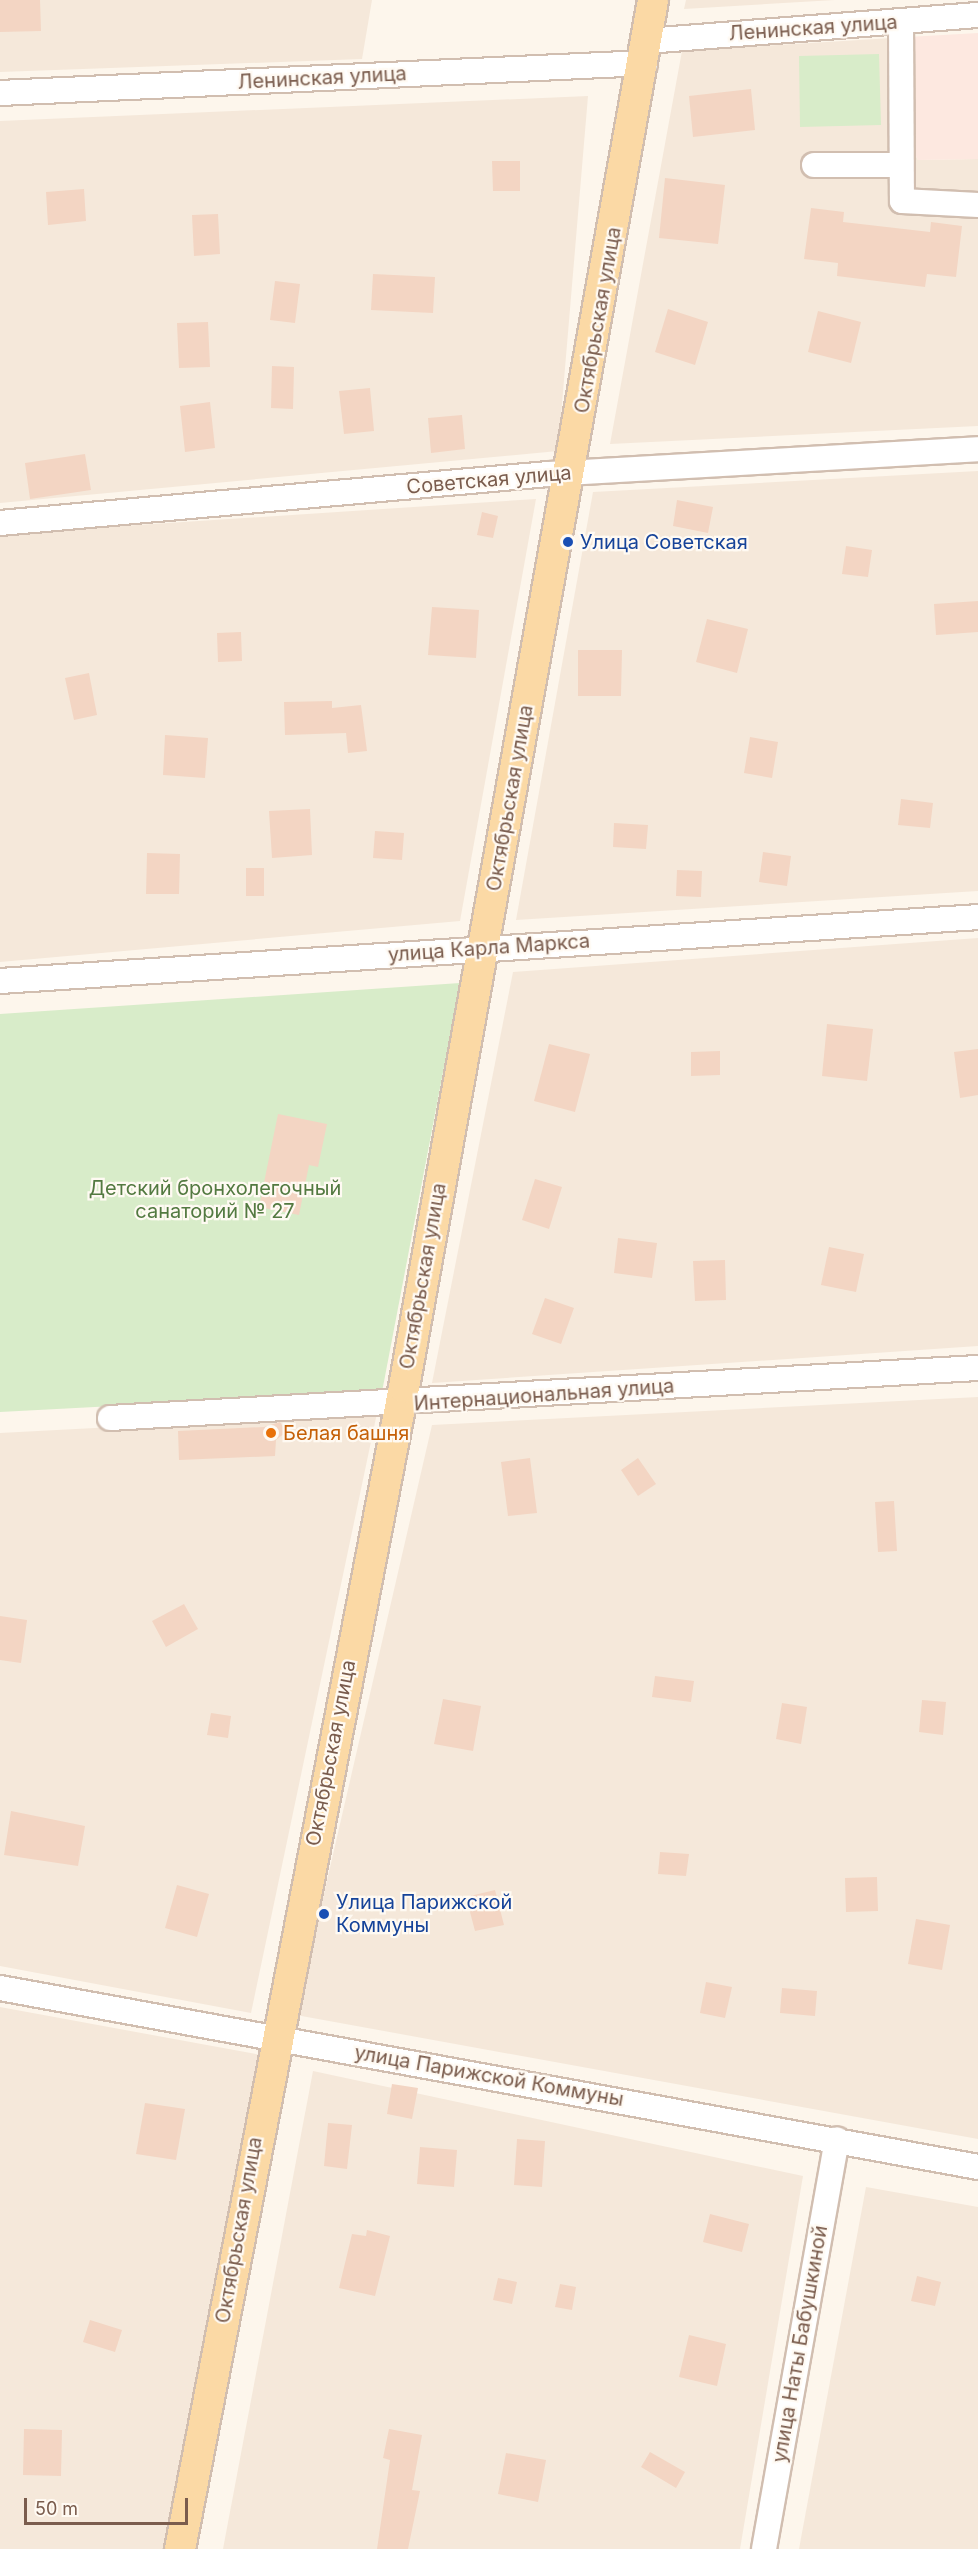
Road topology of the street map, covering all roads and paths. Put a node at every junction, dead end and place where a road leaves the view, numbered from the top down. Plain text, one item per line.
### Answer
1 (653, 0) edge
2 (978, 15) edge
3 (901, 21) junction
4 (646, 52) junction
5 (0, 93) edge
6 (814, 165) dead end
7 (900, 165) junction
8 (978, 205) edge
9 (978, 449) edge
10 (569, 473) junction
11 (0, 523) edge
12 (978, 916) edge
13 (482, 948) junction
14 (0, 981) edge
15 (978, 1368) edge
16 (400, 1404) junction
17 (110, 1418) dead end
18 (0, 1988) edge
19 (275, 2038) junction
20 (837, 2139) junction
21 (978, 2167) edge
22 (180, 2549) edge
23 (764, 2549) edge

1 - 4 main road, Октябрьская улица
2 - 3 street, Ленинская улица
3 - 4 street, Ленинская улица
3 - 7 street
4 - 5 street, Ленинская улица
4 - 10 main road, Октябрьская улица
6 - 7 street
7 - 8 street
9 - 10 street, Советская улица
10 - 11 street, Советская улица
10 - 13 main road, Октябрьская улица
12 - 13 street, улица Карла Маркса
13 - 14 street, улица Карла Маркса
13 - 16 main road, Октябрьская улица
15 - 16 street, Интернациональная улица
16 - 17 street, Интернациональная улица
16 - 19 main road, Октябрьская улица
18 - 19 street, улица Парижской Коммуны
19 - 20 street, улица Парижской Коммуны
19 - 22 main road, Октябрьская улица
20 - 21 street, улица Парижской Коммуны
20 - 23 street, улица Наты Бабушкиной

